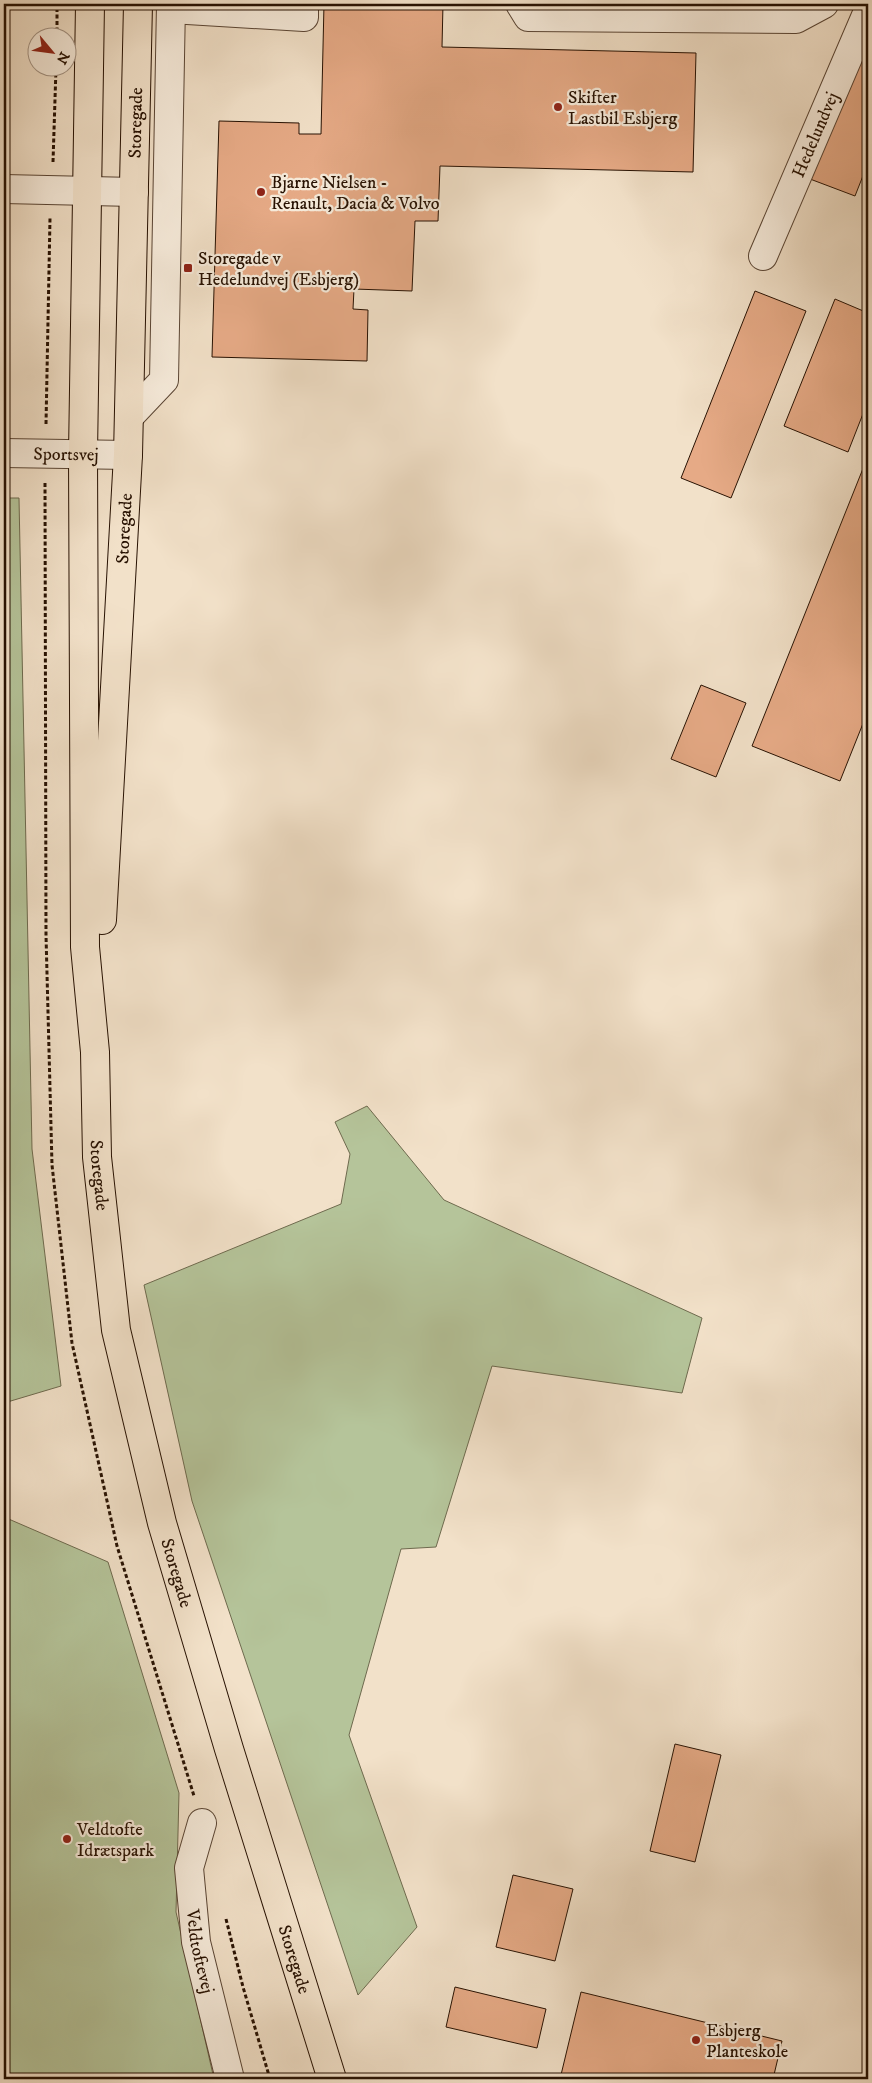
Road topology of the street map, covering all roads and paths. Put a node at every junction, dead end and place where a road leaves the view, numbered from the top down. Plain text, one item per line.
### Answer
1 (57, 4) edge
2 (90, 4) edge
3 (138, 4) edge
4 (304, 4) edge
5 (520, 4) edge
6 (824, 4) edge
7 (171, 7) edge
8 (868, 11) edge
9 (57, 28) edge
10 (4, 189) edge
11 (87, 191) junction
12 (134, 192) junction
13 (763, 256) dead end
14 (129, 417) junction
15 (4, 452) edge
16 (83, 454) junction
17 (128, 455) junction
18 (95, 1052) junction
19 (202, 1823) dead end
20 (230, 2079) edge
21 (332, 2079) edge

1 - 9 path
2 - 11 main road, Storegade
3 - 12 main road, Storegade
4 - 7 street
5 - 6 street
7 - 14 street
8 - 13 street, Hedelundvej
10 - 11 street
11 - 12 street
11 - 16 main road, Storegade
12 - 14 main road, Storegade
14 - 17 main road, Storegade
15 - 16 street, Sportsvej
16 - 17 street, Sportsvej
16 - 18 main road, Storegade
17 - 18 main road, Storegade
18 - 21 main road, Storegade
19 - 20 street, Veldtoftevej

